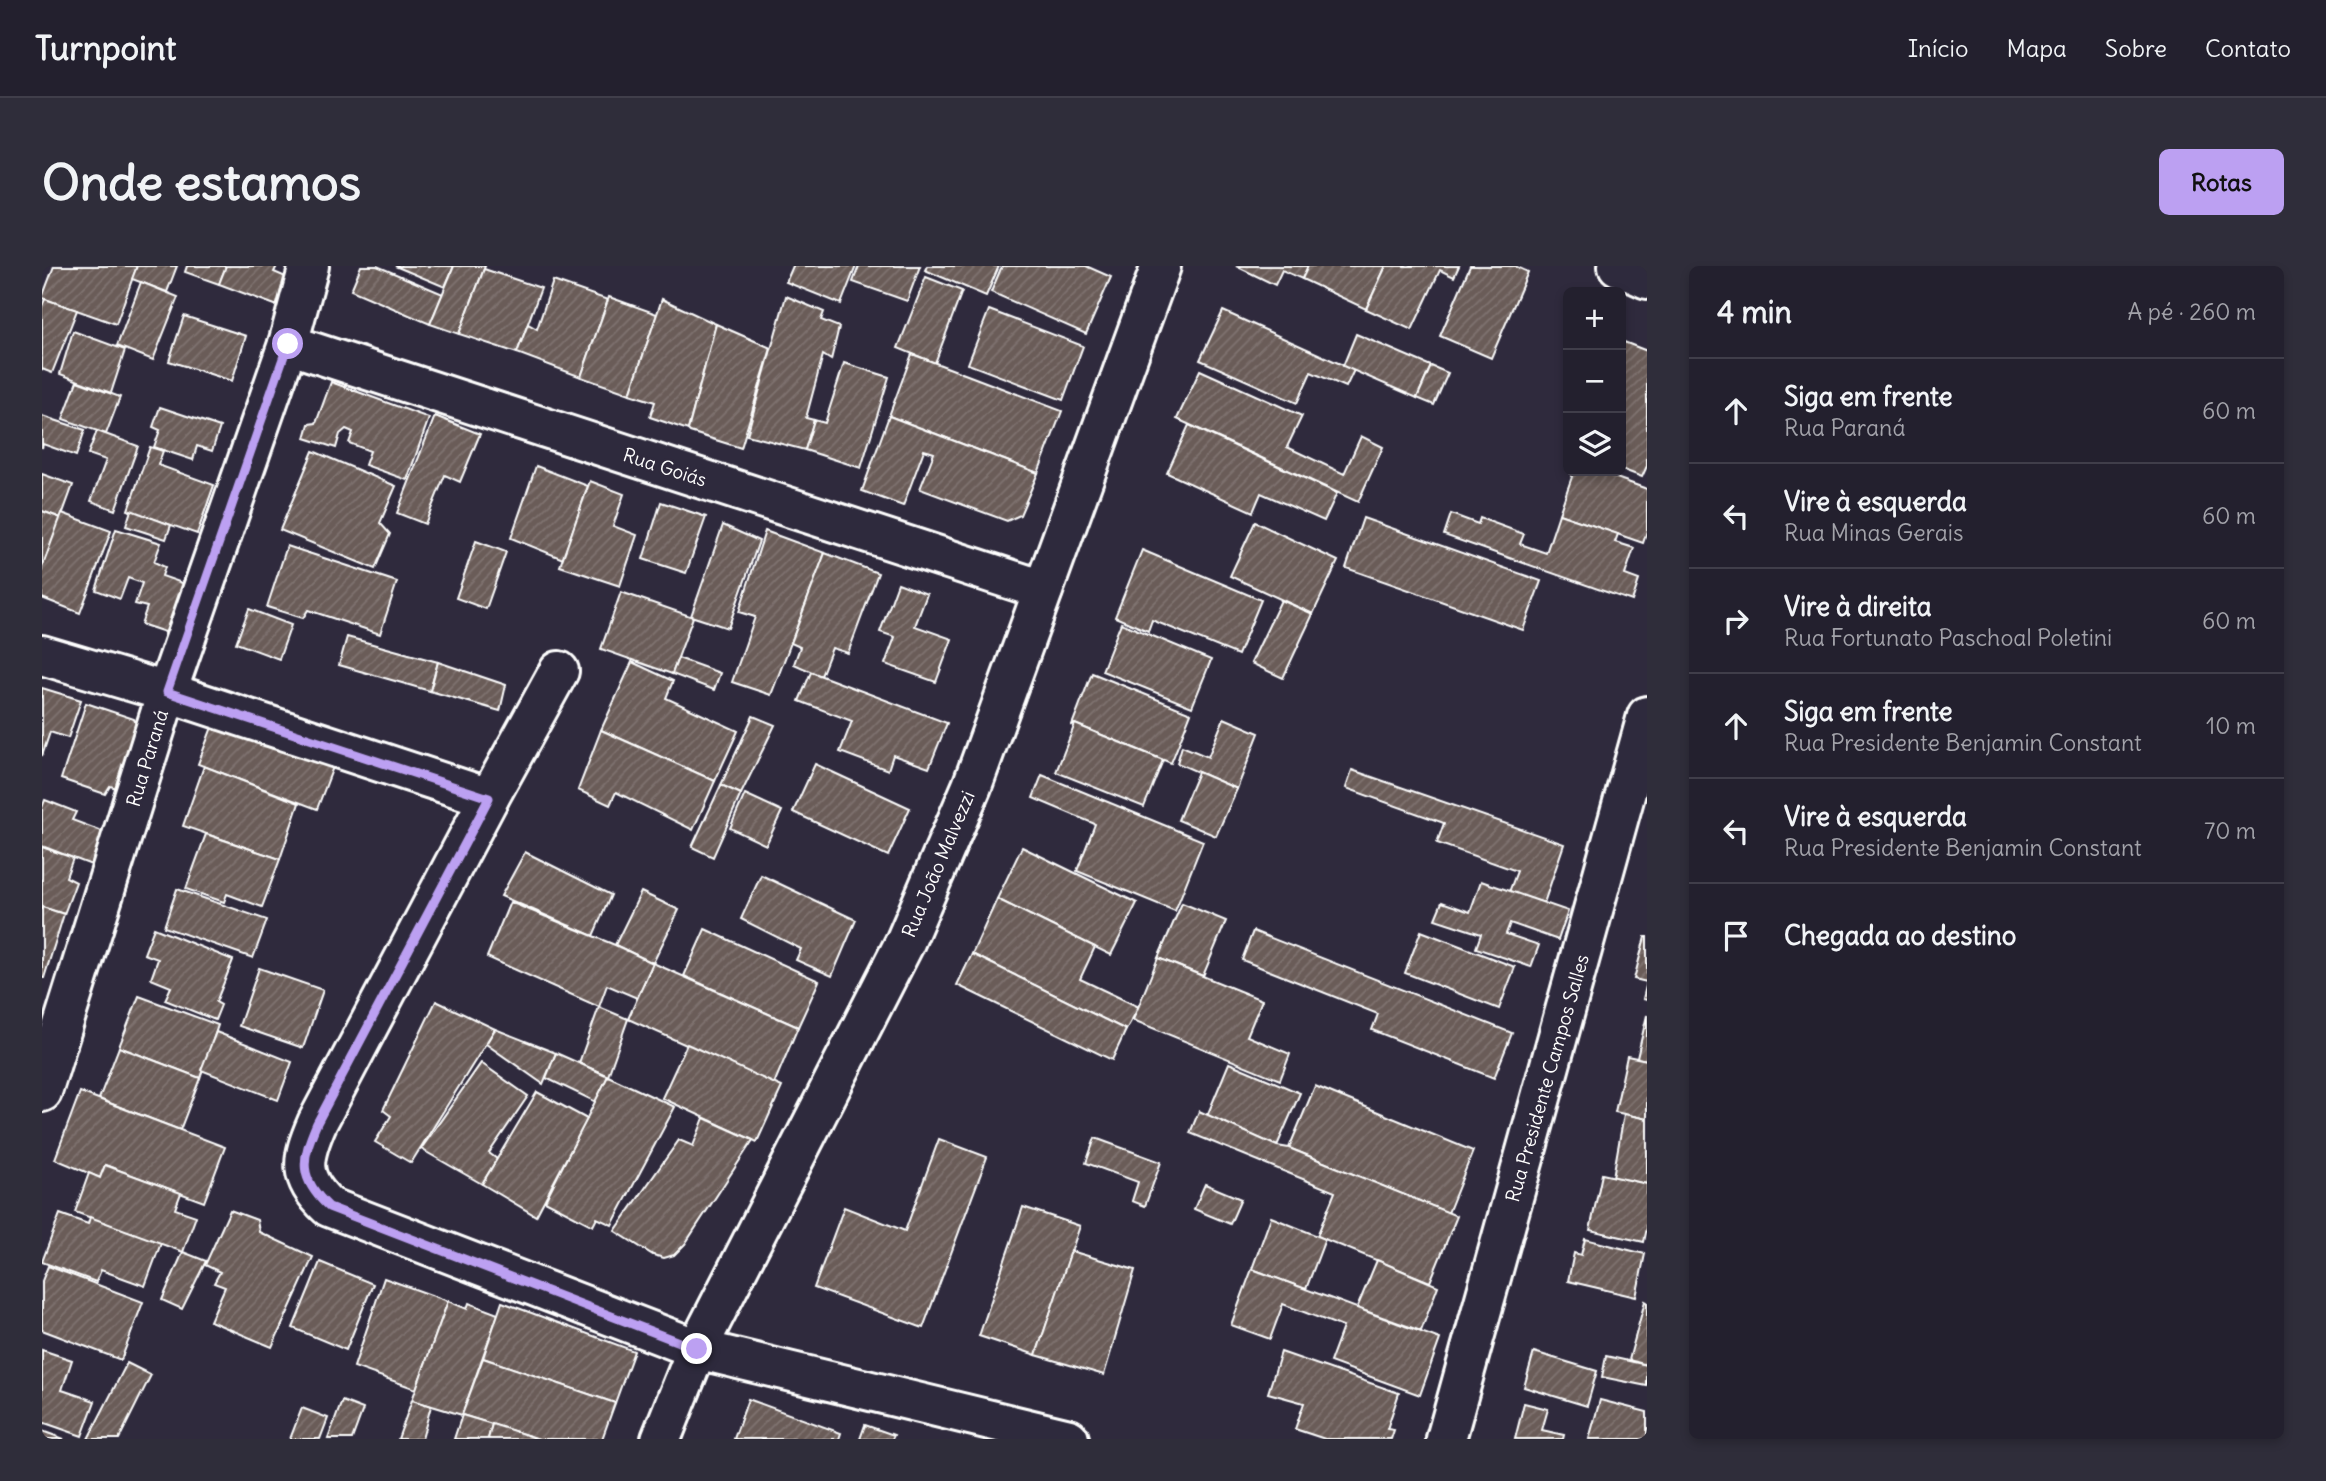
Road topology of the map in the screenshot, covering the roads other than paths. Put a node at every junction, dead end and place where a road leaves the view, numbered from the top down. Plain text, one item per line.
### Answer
1 (309, 266) edge
2 (1618, 266) edge
3 (1159, 267) edge
4 (1647, 279) edge
5 (288, 344) junction
6 (1043, 590) junction
7 (42, 655) edge
8 (559, 671) dead end
9 (167, 692) junction
10 (1647, 716) edge
11 (489, 798) junction
12 (42, 1092) edge
13 (697, 1349) junction
14 (661, 1439) edge
15 (1069, 1439) edge
16 (1446, 1439) edge

1 - 5 street, Rua Paraná
2 - 4 street
3 - 6 street, Rua João Malvezzi
5 - 6 street, Rua Goiás
5 - 9 street, Rua Paraná
6 - 13 street, Rua João Malvezzi
7 - 9 street
8 - 11 street
9 - 11 street
9 - 12 street, Rua Paraná
10 - 16 street, Rua Presidente Campos Salles
11 - 13 street
13 - 14 street, Rua João Malvezzi
13 - 15 street

